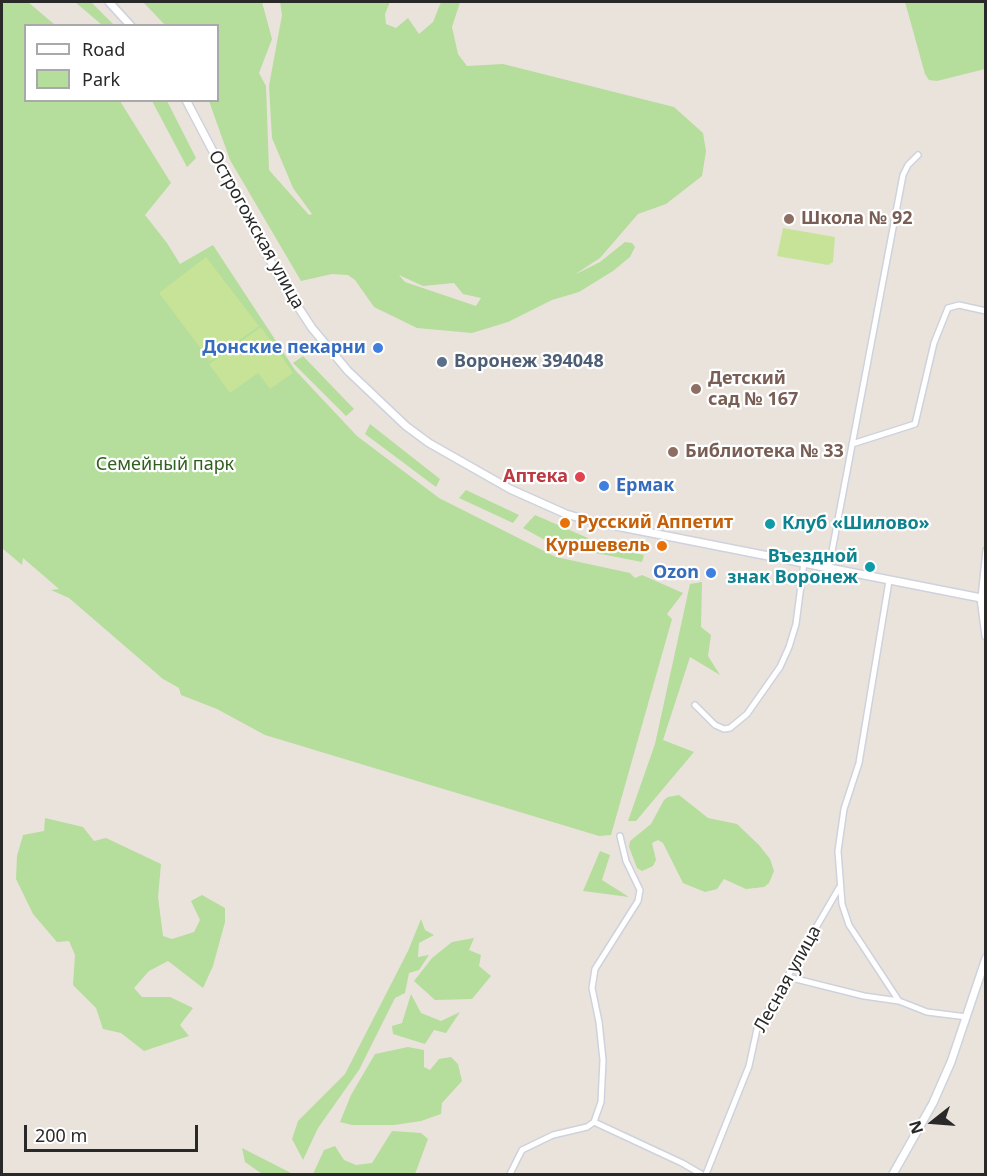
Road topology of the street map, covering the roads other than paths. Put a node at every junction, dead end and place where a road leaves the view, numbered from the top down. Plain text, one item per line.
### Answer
1 (109, 2) edge
2 (128, 24) edge
3 (187, 102) edge
4 (918, 155) dead end
5 (986, 311) edge
6 (852, 444) junction
7 (986, 550) edge
8 (804, 562) junction
9 (829, 567) junction
10 (890, 581) junction
11 (983, 598) edge
12 (986, 636) edge
13 (695, 705) dead end
14 (620, 836) dead end
15 (840, 888) junction
16 (986, 958) edge
17 (788, 977) junction
18 (899, 1001) junction
19 (967, 1017) junction
20 (594, 1122) junction
21 (510, 1174) edge
22 (703, 1174) edge
23 (893, 1174) edge

1 - 2 street
3 - 8 street, Острогожская улица
4 - 6 street
5 - 6 street
6 - 9 street
7 - 11 street
8 - 9 street, Острогожская улица
8 - 13 street
9 - 10 street, Острогожская улица
10 - 11 street, Острогожская улица
10 - 15 street
11 - 12 street
14 - 20 street
15 - 17 street, Лесная улица
15 - 18 street
16 - 19 street
17 - 18 street
17 - 22 street, Лесная улица
18 - 19 street
19 - 23 street
20 - 21 street
20 - 22 street

